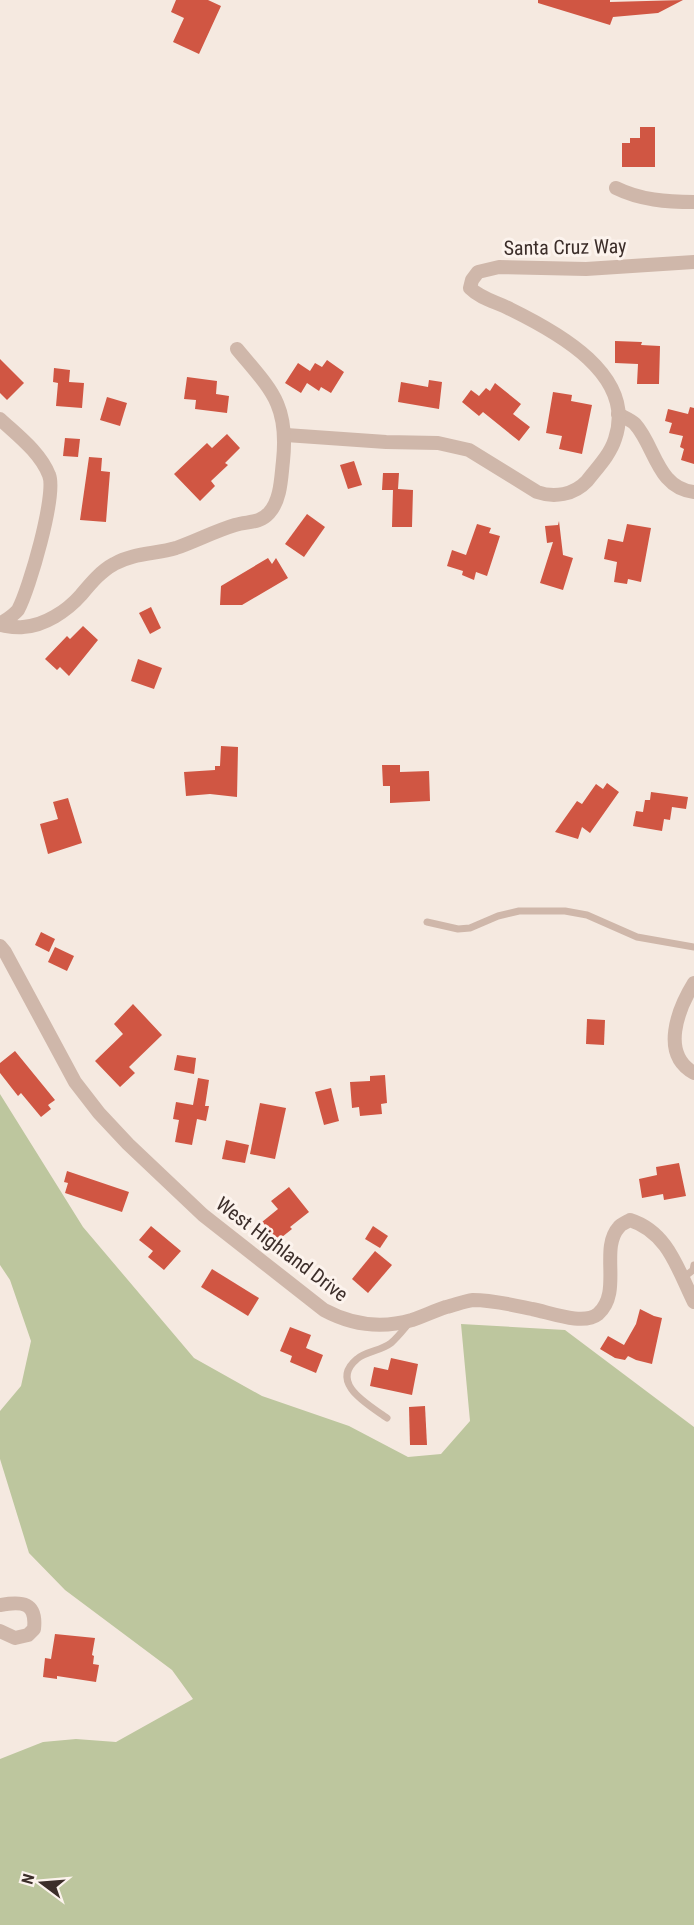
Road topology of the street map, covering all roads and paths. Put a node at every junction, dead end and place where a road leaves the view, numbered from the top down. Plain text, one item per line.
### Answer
1 (616, 188) dead end
2 (694, 202) edge
3 (694, 262) edge
4 (237, 349) dead end
5 (618, 414) junction
6 (0, 419) edge
7 (286, 435) junction
8 (694, 492) edge
9 (0, 624) edge
10 (427, 922) dead end
11 (0, 946) edge
12 (694, 947) edge
13 (694, 983) edge
14 (694, 1073) edge
15 (694, 1265) edge
16 (683, 1278) junction
17 (694, 1302) edge
18 (412, 1320) junction
19 (387, 1418) dead end
20 (0, 1605) edge
21 (0, 1631) edge

1 - 2 street
3 - 5 street, Santa Cruz Way
4 - 7 street
5 - 7 street, Santa Cruz Way
5 - 8 street
6 - 9 street
7 - 9 street
10 - 12 lane
11 - 18 street, West Highland Drive
13 - 14 street
15 - 16 lane
16 - 17 street, West Highland Drive
16 - 18 street, West Highland Drive
18 - 19 lane
20 - 21 street

